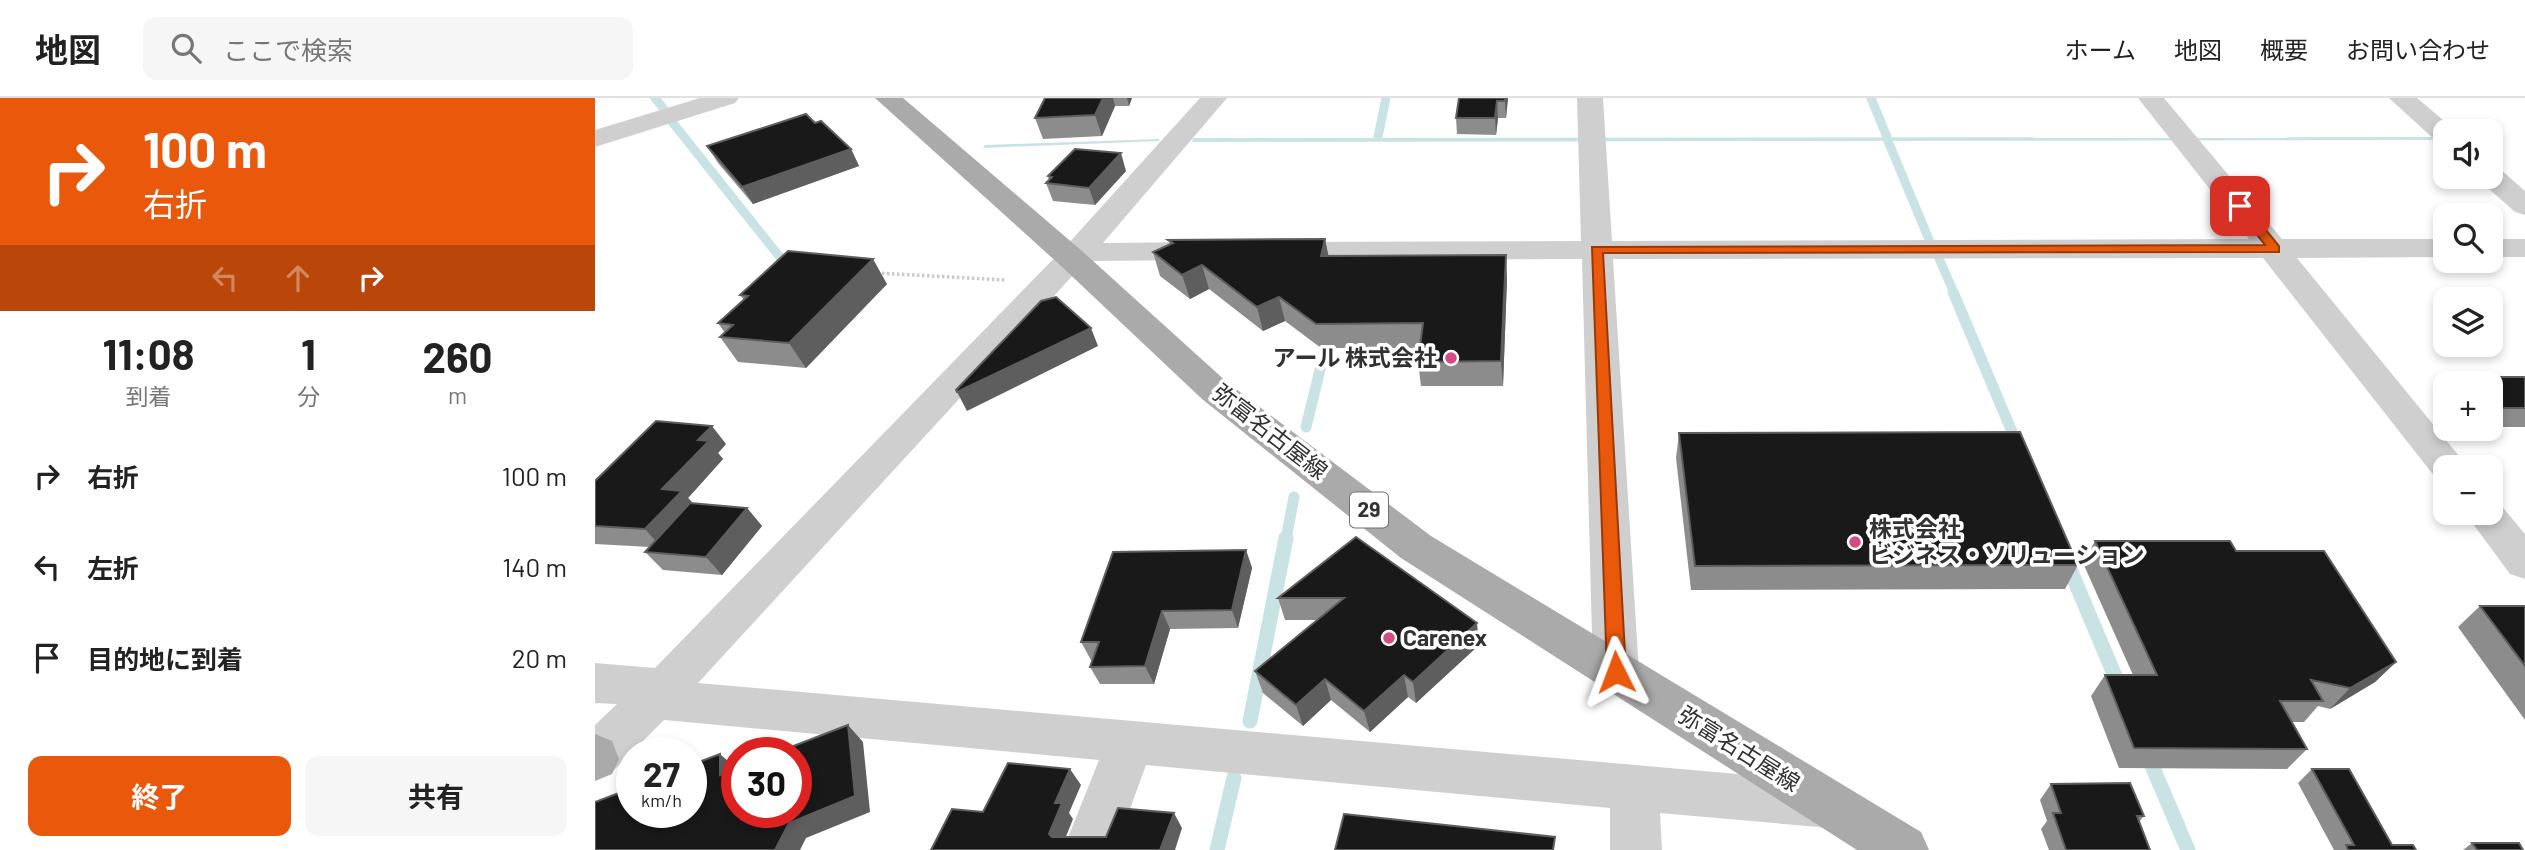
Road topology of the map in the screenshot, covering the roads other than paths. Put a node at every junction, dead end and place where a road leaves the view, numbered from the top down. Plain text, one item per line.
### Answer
1 (726, 98) edge
2 (888, 98) edge
3 (1214, 98) edge
4 (1590, 98) edge
5 (2151, 98) edge
6 (2402, 98) edge
7 (2433, 125) edge
8 (595, 139) edge
9 (2503, 187) edge
10 (2525, 206) edge
11 (2433, 248) edge
12 (2503, 248) edge
13 (2525, 248) edge
14 (1597, 249) junction
15 (2275, 249) junction
16 (1066, 264) junction
17 (2439, 455) edge
18 (2494, 525) edge
19 (2525, 564) edge
20 (1616, 672) junction
21 (595, 683) edge
22 (660, 693) junction
23 (1130, 742) junction
24 (595, 757) edge
25 (1635, 788) junction
26 (1830, 805) junction
27 (1089, 850) edge
28 (1636, 850) edge
29 (1903, 850) edge

1 - 8 street
2 - 16 main road, 弥富名古屋線 / 29
3 - 16 street
4 - 14 street
5 - 15 street
6 - 7 street
9 - 10 street
11 - 15 street
12 - 13 street
14 - 15 street
14 - 16 street
14 - 20 street
15 - 17 street
16 - 20 main road, 弥富名古屋線 / 29
16 - 22 street
18 - 19 street
20 - 26 main road, 弥富名古屋線 / 29
21 - 22 street
22 - 23 street
22 - 24 street
23 - 25 street
23 - 27 street
25 - 26 street
25 - 28 street
26 - 29 main road, 弥富名古屋線 / 29

